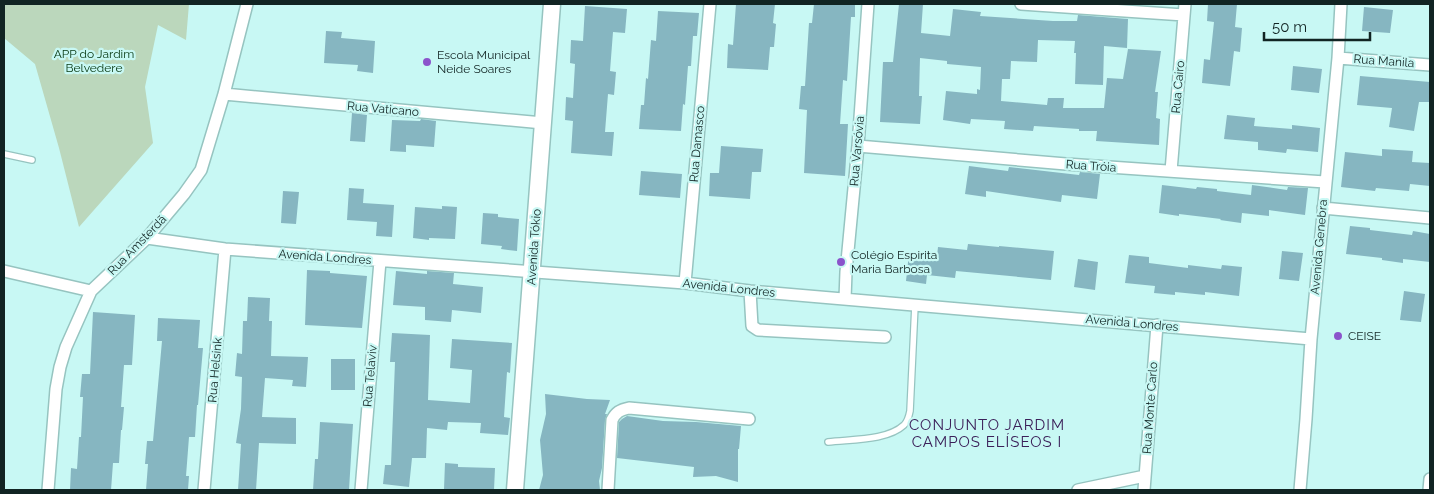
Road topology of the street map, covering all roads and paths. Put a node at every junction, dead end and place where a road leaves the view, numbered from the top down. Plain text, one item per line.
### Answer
1 (247, 4) edge
2 (552, 4) edge
3 (710, 4) edge
4 (868, 4) edge
5 (1021, 4) edge
6 (1341, 4) edge
7 (1184, 9) edge
8 (1338, 58) junction
9 (1430, 65) edge
10 (224, 94) junction
11 (543, 123) junction
12 (858, 146) junction
13 (4, 154) edge
14 (32, 160) dead end
15 (1171, 171) junction
16 (1325, 182) junction
17 (1323, 208) junction
18 (1430, 218) edge
19 (147, 238) junction
20 (226, 249) junction
21 (380, 261) junction
22 (4, 271) edge
23 (532, 272) junction
24 (685, 283) junction
25 (91, 291) junction
26 (750, 291) junction
27 (845, 299) junction
28 (915, 305) junction
29 (1157, 325) junction
30 (885, 337) dead end
31 (1310, 338) junction
32 (749, 418) dead end
33 (828, 442) dead end
34 (1145, 476) junction
35 (1430, 479) edge
36 (48, 490) edge
37 (204, 490) edge
38 (361, 490) edge
39 (515, 490) edge
40 (608, 490) edge
41 (1078, 490) edge
42 (1144, 490) edge
43 (1300, 490) edge
44 (1429, 490) edge

1 - 10 street, Rua Amsterdã
2 - 11 street, Avenida Tókio
3 - 24 street, Rua Damasco
4 - 12 street, Rua Varsóvia
5 - 7 street
6 - 8 street, Avenida Genebra
7 - 15 street, Rua Cairo
8 - 9 street, Rua Manila
8 - 16 street, Avenida Genebra
10 - 11 street, Rua Vaticano
10 - 19 street, Rua Amsterdã
11 - 23 street, Avenida Tókio
12 - 15 street, Rua Tróia
12 - 27 street, Rua Varsóvia
13 - 14 lane
15 - 16 street, Rua Tróia
16 - 17 street, Avenida Genebra
17 - 18 street
17 - 31 street, Avenida Genebra
19 - 20 street, Avenida Londres
19 - 25 street, Rua Amsterdã
20 - 21 street, Avenida Londres
20 - 37 street, Rua Helsink
21 - 23 street, Avenida Londres
21 - 38 street, Rua Telaviv
22 - 25 street
23 - 24 street, Avenida Londres
23 - 39 street, Avenida Tókio
24 - 26 street, Avenida Londres
25 - 36 street, Rua Amsterdã
26 - 27 street, Avenida Londres
26 - 30 street
27 - 28 street, Avenida Londres
28 - 29 street, Avenida Londres
28 - 33 lane
29 - 31 street, Avenida Londres
29 - 34 street, Rua Monte Carlo
31 - 43 street, Avenida Genebra
32 - 40 street
34 - 41 street
34 - 42 street, Rua Monte Carlo
35 - 44 street

